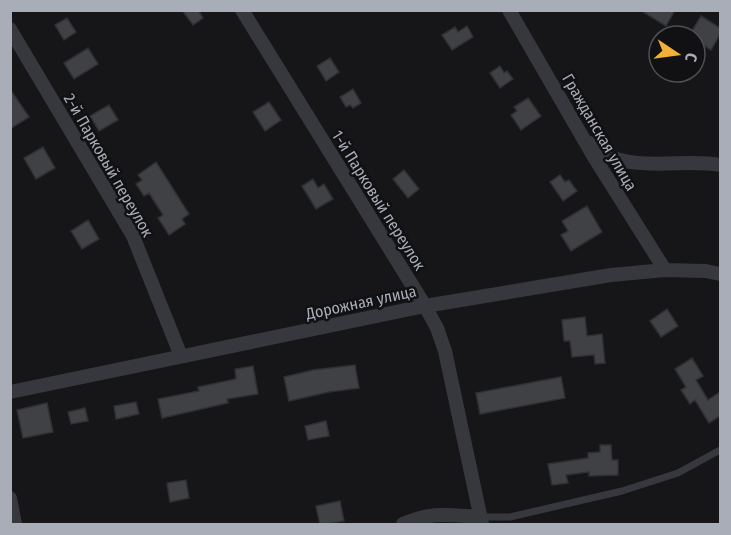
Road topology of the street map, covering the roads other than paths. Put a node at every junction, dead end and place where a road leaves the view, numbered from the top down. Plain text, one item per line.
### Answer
1 (242, 10) edge
2 (509, 10) edge
3 (10, 29) edge
4 (580, 131) junction
5 (720, 165) edge
6 (665, 270) junction
7 (720, 274) edge
8 (425, 306) junction
9 (181, 356) junction
10 (10, 392) edge
11 (720, 450) edge
12 (10, 498) edge
13 (481, 521) edge
14 (15, 525) edge
15 (403, 525) edge

1 - 8 street, 1-й Парковый переулок
2 - 4 street, Гражданская улица
3 - 9 street, 2-й Парковый переулок
4 - 5 street
4 - 6 street, Гражданская улица
6 - 7 street, Дорожная улица
6 - 8 street, Дорожная улица
8 - 9 street, Дорожная улица
8 - 13 street, 1-й Парковый переулок
9 - 10 street, Дорожная улица
11 - 13 lane
12 - 14 street
13 - 15 street

